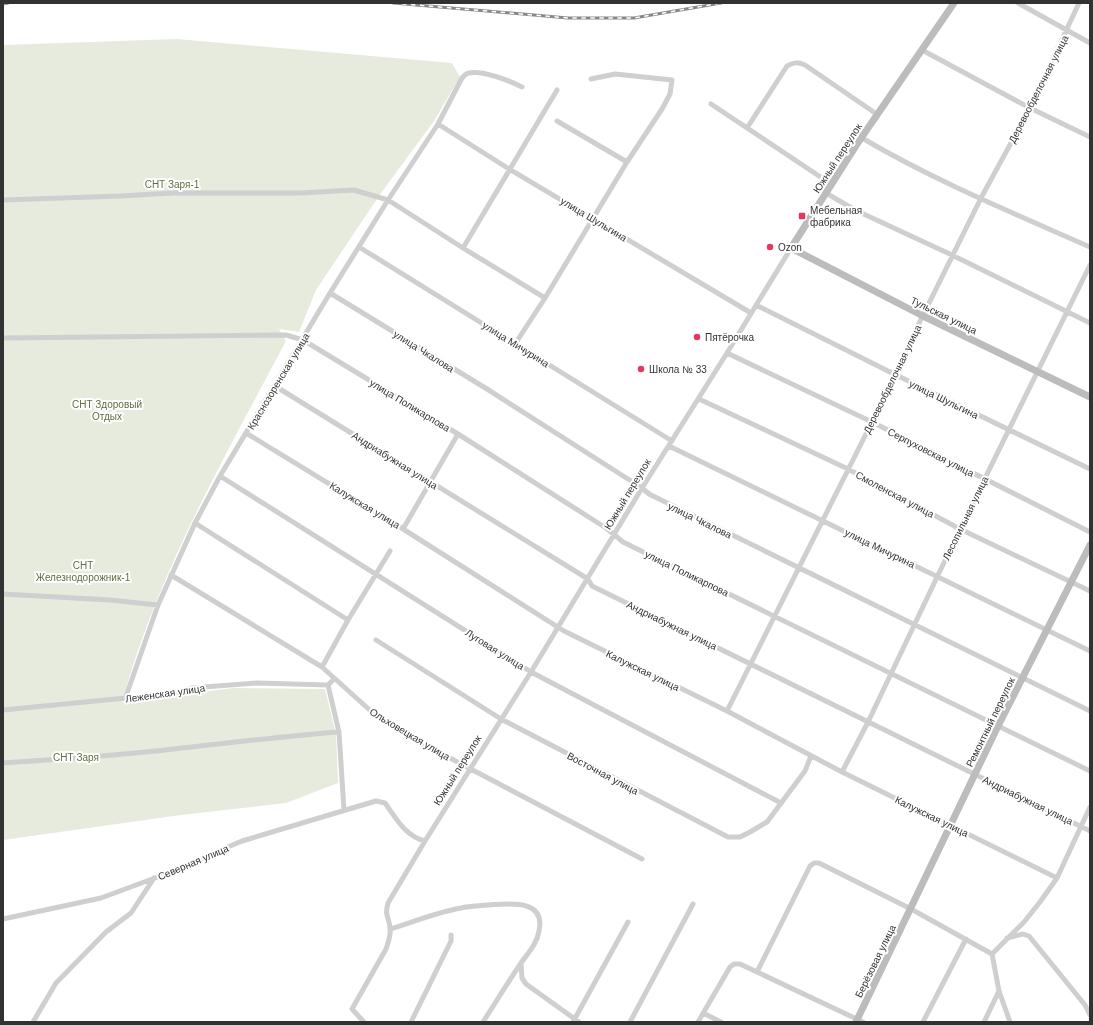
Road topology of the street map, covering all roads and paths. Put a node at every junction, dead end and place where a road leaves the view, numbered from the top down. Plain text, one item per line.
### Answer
1 (954, 3) edge
2 (1018, 3) edge
3 (1079, 3) edge
4 (1067, 31) junction
5 (1090, 43) edge
6 (922, 50) junction
7 (591, 79) dead end
8 (522, 86) dead end
9 (557, 90) dead end
10 (711, 104) dead end
11 (1030, 108) junction
12 (878, 115) junction
13 (557, 121) dead end
14 (438, 124) junction
15 (747, 128) junction
16 (1090, 137) edge
17 (862, 138) junction
18 (627, 162) junction
19 (509, 168) junction
20 (831, 184) junction
21 (826, 193) junction
22 (981, 198) junction
23 (3, 200) edge
24 (388, 200) junction
25 (594, 219) junction
26 (359, 247) junction
27 (463, 248) junction
28 (791, 248) junction
29 (1090, 248) edge
30 (952, 255) junction
31 (1090, 265) edge
32 (330, 293) junction
33 (545, 298) junction
34 (756, 305) junction
35 (1068, 312) junction
36 (751, 314) junction
37 (923, 316) junction
38 (1090, 323) edge
39 (3, 338) edge
40 (303, 340) junction
41 (515, 344) junction
42 (727, 353) junction
43 (1037, 372) junction
44 (894, 374) junction
45 (275, 386) junction
46 (1090, 397) edge
47 (699, 399) junction
48 (872, 422) junction
49 (1009, 430) junction
50 (246, 433) junction
51 (458, 434) junction
52 (671, 443) junction
53 (848, 469) junction
54 (1090, 469) edge
55 (220, 476) junction
56 (984, 479) junction
57 (431, 482) junction
58 (642, 488) junction
59 (822, 520) junction
60 (195, 524) junction
61 (960, 528) junction
62 (404, 529) junction
63 (1090, 532) edge
64 (614, 535) junction
65 (1090, 545) edge
66 (390, 551) dead end
67 (799, 568) junction
68 (377, 574) junction
69 (171, 575) junction
70 (937, 576) junction
71 (588, 579) junction
72 (1072, 582) junction
73 (1090, 591) edge
74 (3, 594) edge
75 (158, 605) junction
76 (776, 616) junction
77 (348, 620) junction
78 (914, 625) junction
79 (558, 628) junction
80 (1047, 630) junction
81 (376, 640) dead end
82 (1090, 651) edge
83 (751, 664) junction
84 (322, 667) junction
85 (531, 672) junction
86 (891, 673) junction
87 (1023, 678) junction
88 (334, 679) junction
89 (328, 685) junction
90 (125, 699) junction
91 (3, 710) edge
92 (1090, 711) edge
93 (727, 712) junction
94 (501, 719) junction
95 (868, 722) junction
96 (998, 726) junction
97 (340, 732) junction
98 (811, 756) junction
99 (3, 763) edge
100 (470, 768) junction
101 (1090, 771) edge
102 (842, 772) junction
103 (975, 775) junction
104 (781, 803) junction
105 (1090, 807) edge
106 (344, 810) junction
107 (950, 825) junction
108 (1080, 826) junction
109 (1090, 831) edge
110 (425, 841) junction
111 (642, 859) dead end
112 (155, 878) junction
113 (1057, 878) junction
114 (693, 904) dead end
115 (911, 909) junction
116 (3, 918) edge
117 (628, 922) dead end
118 (390, 929) junction
119 (451, 935) dead end
120 (1007, 938) junction
121 (966, 939) junction
122 (992, 954) junction
123 (521, 963) junction
124 (757, 972) junction
125 (999, 991) junction
126 (703, 1013) junction
127 (1090, 1015) edge
128 (576, 1021) edge
129 (859, 1021) edge
130 (33, 1022) edge
131 (364, 1022) edge
132 (411, 1022) edge
133 (483, 1022) edge
134 (630, 1022) edge
135 (698, 1022) edge
136 (721, 1022) edge
137 (923, 1022) edge
138 (984, 1022) edge
139 (1010, 1022) edge

1 - 6 main road, Южный переулок
2 - 4 street
3 - 4 street, Деревообделочная улица
4 - 5 street
4 - 11 street, Деревообделочная улица
6 - 11 street
6 - 12 main road, Южный переулок
7 - 18 street
8 - 14 street, Краснозоренская улица
9 - 19 street
10 - 15 street
11 - 16 street
11 - 22 street, Деревообделочная улица
12 - 15 street
12 - 17 main road, Южный переулок
13 - 18 street
14 - 19 street, улица Шульгина
14 - 24 street, Краснозоренская улица
15 - 20 street
17 - 20 main road, Южный переулок
17 - 22 street
18 - 25 street
19 - 25 street, улица Шульгина
19 - 27 street
20 - 21 main road, Южный переулок
21 - 28 main road, Южный переулок
21 - 30 street
22 - 29 street
22 - 30 street, Деревообделочная улица
23 - 24 street
24 - 26 street, Краснозоренская улица
24 - 27 street
25 - 33 street
25 - 36 street, улица Шульгина
26 - 32 street, Краснозоренская улица
26 - 41 street, улица Мичурина
27 - 33 street
28 - 34 street, Южный переулок
28 - 37 main road, Тульская улица
30 - 35 street
30 - 37 street, Деревообделочная улица
31 - 35 street, Лесопильная улица
32 - 40 street, Краснозоренская улица
32 - 58 street, улица Чкалова
33 - 41 street
34 - 36 street, Южный переулок
34 - 44 street, улица Шульгина
35 - 38 street
35 - 43 street, Лесопильная улица
36 - 42 street, Южный переулок
37 - 43 main road, Тульская улица
37 - 44 street, Деревообделочная улица
39 - 40 street, улица Поликарпова
40 - 45 street, Краснозоренская улица
40 - 51 street, улица Поликарпова
41 - 52 street, улица Мичурина
42 - 47 street, Южный переулок
42 - 48 street, Серпуховская улица
43 - 46 main road, Тульская улица
43 - 49 street, Лесопильная улица
44 - 48 street, Деревообделочная улица
44 - 49 street, улица Шульгина
45 - 50 street, Краснозоренская улица
45 - 57 street, Андриабужная улица
47 - 52 street, Южный переулок
47 - 53 street, Смоленская улица
48 - 53 street, Деревообделочная улица
48 - 56 street, Серпуховская улица
49 - 54 street, улица Шульгина
49 - 56 street, Лесопильная улица
50 - 55 street, Краснозоренская улица
50 - 62 street, Калужская улица
51 - 57 street
51 - 64 street, улица Поликарпова
52 - 58 street, Южный переулок
52 - 59 street, улица Мичурина
53 - 59 street, Деревообделочная улица
53 - 61 street, Смоленская улица
55 - 60 street, Краснозоренская улица
55 - 68 street, Луговая улица
56 - 61 street, Лесопильная улица
56 - 63 street, Серпуховская улица
57 - 62 street
57 - 71 street, Андриабужная улица
58 - 64 street, Южный переулок
58 - 67 street, улица Чкалова
59 - 67 street, Деревообделочная улица
59 - 70 street, улица Мичурина
60 - 69 street, Краснозоренская улица
60 - 77 street
61 - 70 street, Лесопильная улица
61 - 72 street, Смоленская улица
62 - 79 street, Калужская улица
64 - 71 street, Южный переулок
64 - 76 street, улица Поликарпова
65 - 72 main road, Ремонтный переулок
66 - 68 street
67 - 76 street, Деревообделочная улица
67 - 78 street, улица Чкалова
68 - 77 street
68 - 85 street, Луговая улица
69 - 75 street, Краснозоренская улица
69 - 84 street, Ольховецкая улица
70 - 78 street, Лесопильная улица
70 - 80 street, улица Мичурина
71 - 79 street, Южный переулок
71 - 83 street, Андриабужная улица
72 - 73 street, Смоленская улица
72 - 80 main road, Ремонтный переулок
74 - 75 street
75 - 90 street, Краснозоренская улица
76 - 83 street, Деревообделочная улица
76 - 86 street, улица Поликарпова
77 - 84 street
78 - 86 street, Лесопильная улица
78 - 87 street, улица Чкалова
79 - 85 street, Южный переулок
79 - 93 street, Калужская улица
80 - 82 street, улица Мичурина
80 - 87 main road, Ремонтный переулок
81 - 94 street, Восточная улица
83 - 93 street, Деревообделочная улица
83 - 95 street, Андриабужная улица
84 - 88 street, Ольховецкая улица
85 - 94 street, Южный переулок
85 - 104 street, Луговая улица
86 - 95 street, Лесопильная улица
86 - 96 street, улица Поликарпова
87 - 92 street, улица Чкалова
87 - 96 main road, Ремонтный переулок
88 - 89 street
88 - 100 street, Ольховецкая улица
89 - 90 street, Леженская улица
89 - 97 street
90 - 91 street, Леженская улица
93 - 98 street, Калужская улица
94 - 100 street, Южный переулок
94 - 104 street, Восточная улица
95 - 102 street, Лесопильная улица
95 - 103 street, Андриабужная улица
96 - 101 street, улица Поликарпова
96 - 103 main road, Ремонтный переулок
97 - 99 street
97 - 106 street
98 - 102 street, Калужская улица
98 - 104 street, Восточная улица
100 - 110 street, Южный переулок
100 - 111 street, Ольховецкая улица
102 - 107 street, Калужская улица
103 - 107 main road, Ремонтный переулок
103 - 108 street, Андриабужная улица
105 - 108 street
106 - 110 street, Северная улица
106 - 112 street, Северная улица
107 - 113 street, Калужская улица
107 - 115 main road, Ремонтный переулок
108 - 109 street, Андриабужная улица
108 - 113 street
110 - 118 street, Южный переулок
112 - 116 street
112 - 130 street, Северная улица
113 - 120 street
114 - 134 street
115 - 121 street
115 - 124 street
115 - 129 main road, Берёзовая улица
117 - 128 street
118 - 123 street
118 - 131 street, Южный переулок
119 - 132 street
120 - 122 street
120 - 127 street
121 - 122 street
121 - 137 street
122 - 125 street
123 - 128 street
123 - 133 street
124 - 126 street
124 - 129 street
125 - 138 street
125 - 139 street
126 - 135 street
126 - 136 street

